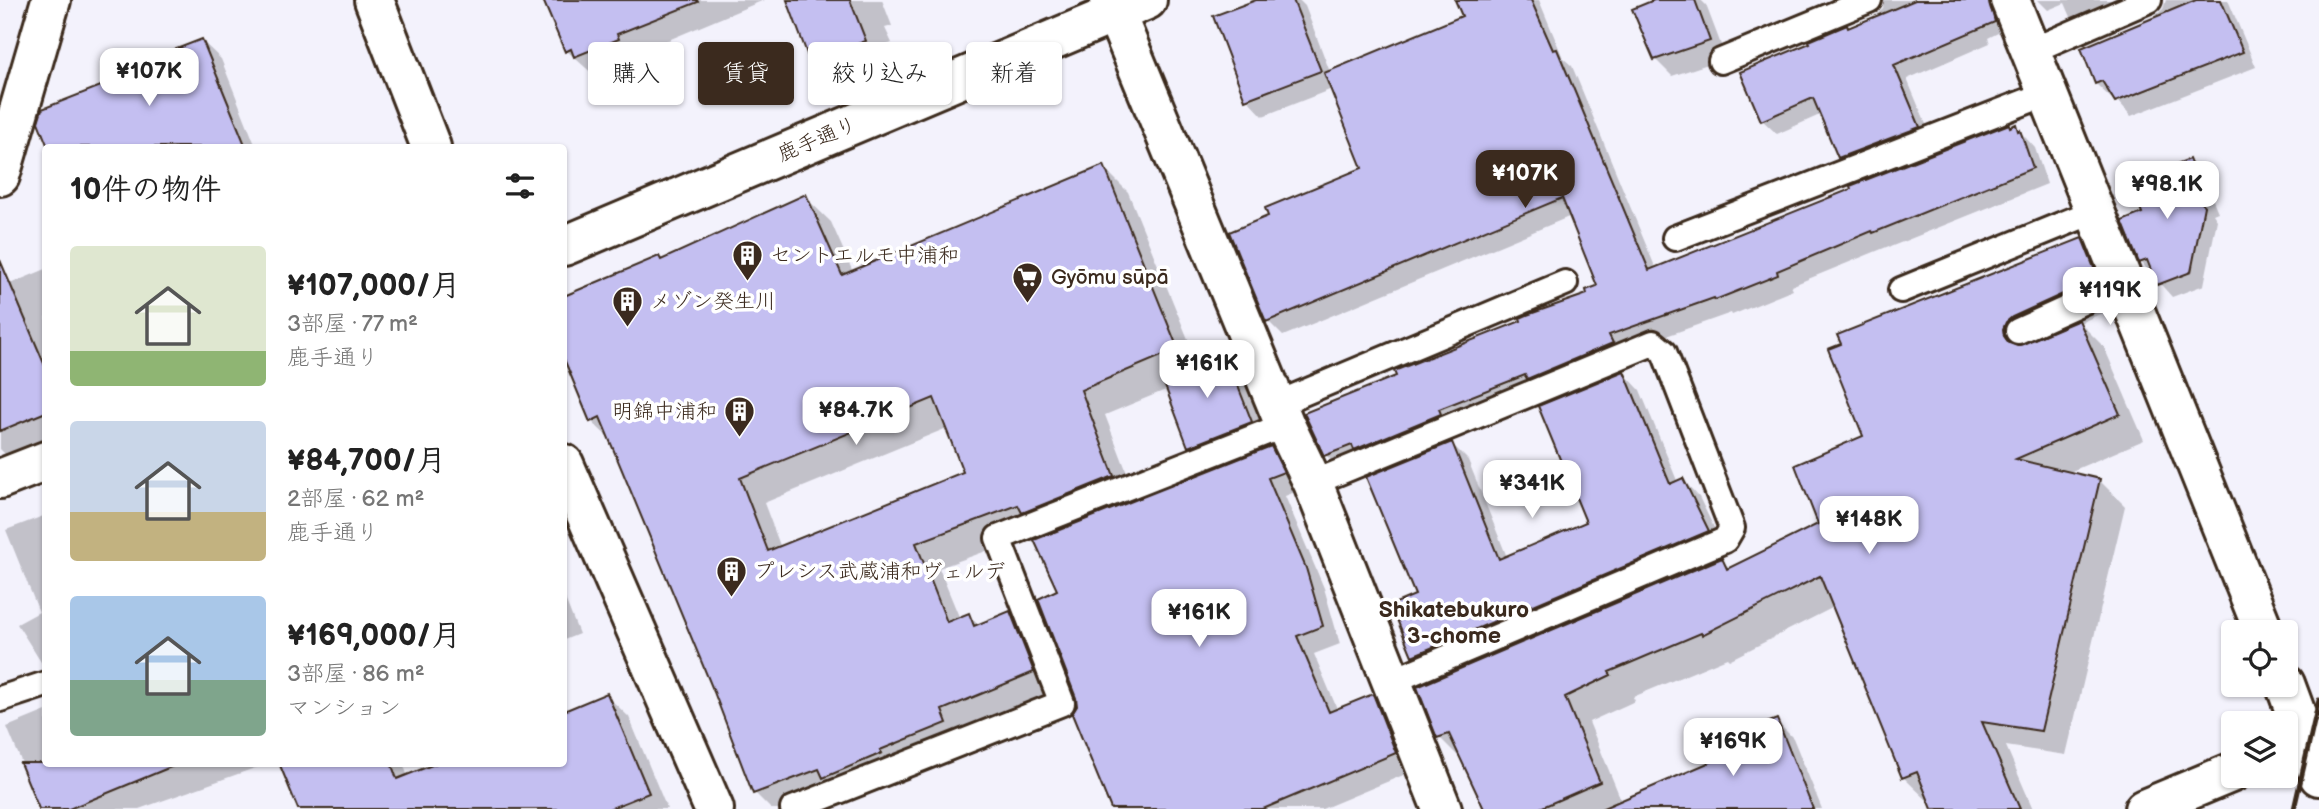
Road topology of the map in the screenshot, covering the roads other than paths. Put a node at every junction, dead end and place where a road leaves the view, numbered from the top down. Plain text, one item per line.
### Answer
1 (51, 0) edge
2 (374, 0) edge
3 (1869, 0) edge
4 (2010, 0) edge
5 (2149, 0) edge
6 (1124, 4) edge
7 (2031, 51) junction
8 (1721, 61) dead end
9 (2048, 93) junction
10 (430, 144) edge
11 (0, 176) edge
12 (2095, 211) junction
13 (1675, 238) dead end
14 (567, 245) edge
15 (1565, 283) dead end
16 (2124, 283) junction
17 (1901, 290) dead end
18 (2018, 331) dead end
19 (1280, 414) junction
20 (42, 463) edge
21 (567, 471) edge
22 (0, 479) edge
23 (1313, 483) junction
24 (2259, 620) edge
25 (1390, 682) junction
26 (42, 685) edge
27 (2289, 697) edge
28 (0, 699) edge
29 (2308, 751) edge
30 (2221, 777) edge
31 (714, 809) edge
32 (793, 809) edge
33 (1442, 809) edge
34 (2144, 809) edge

1 - 11 street
2 - 10 street
3 - 8 lane
4 - 7 street
5 - 7 lane
6 - 14 street, 鹿手通り
6 - 19 street
7 - 9 street
9 - 12 street
9 - 13 lane
12 - 16 street
12 - 17 lane
15 - 19 lane
16 - 18 lane
16 - 24 street
19 - 23 street
19 - 32 lane
20 - 22 street
21 - 31 street
23 - 25 street
23 - 25 lane
25 - 33 street
26 - 28 lane
27 - 29 street
30 - 34 street

